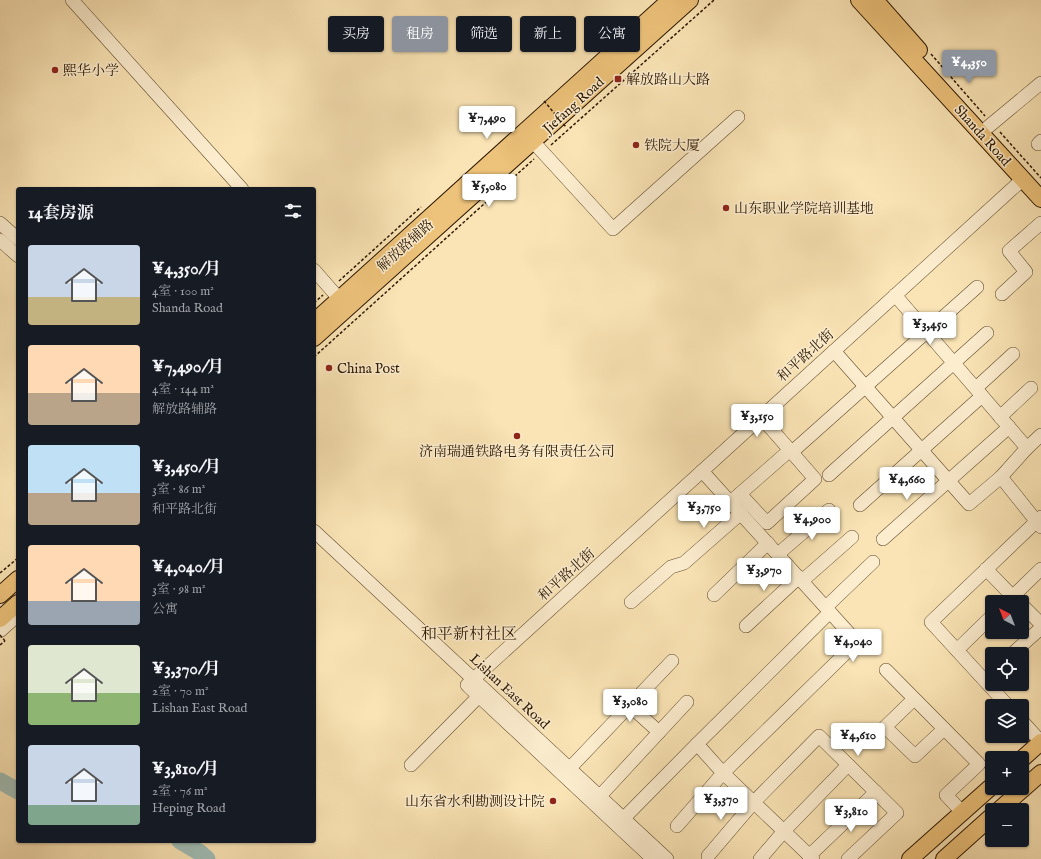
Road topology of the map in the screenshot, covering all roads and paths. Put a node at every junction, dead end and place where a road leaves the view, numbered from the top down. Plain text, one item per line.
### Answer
1 (72, 0) edge
2 (661, 0) edge
3 (670, 0) edge
4 (690, 0) edge
5 (700, 0) edge
6 (714, 0) edge
7 (859, 0) edge
8 (875, 0) edge
9 (930, 53) dead end
10 (1041, 83) edge
11 (544, 101) dead end
12 (738, 117) dead end
13 (990, 125) junction
14 (566, 127) dead end
15 (540, 149) junction
16 (1041, 178) edge
17 (1023, 179) junction
18 (240, 187) edge
19 (1041, 187) edge
20 (1041, 199) edge
21 (0, 223) edge
22 (1041, 223) edge
23 (16, 237) edge
24 (0, 240) edge
25 (16, 254) edge
26 (316, 275) edge
27 (977, 287) dead end
28 (1002, 294) dead end
29 (895, 295) junction
30 (330, 312) edge
31 (927, 332) junction
32 (987, 333) dead end
33 (316, 335) edge
34 (834, 351) junction
35 (1013, 354) dead end
36 (316, 355) edge
37 (954, 363) junction
38 (866, 387) junction
39 (1031, 388) dead end
40 (979, 392) junction
41 (761, 417) junction
42 (1000, 417) junction
43 (893, 419) junction
44 (1009, 427) junction
45 (1041, 435) edge
46 (1027, 448) junction
47 (921, 450) junction
48 (791, 451) junction
49 (702, 471) junction
50 (829, 475) dead end
51 (1001, 477) junction
52 (947, 481) junction
53 (735, 498) junction
54 (860, 505) dead end
55 (829, 510) dead end
56 (741, 513) junction
57 (1039, 522) edge
58 (316, 533) edge
59 (852, 537) dead end
60 (883, 539) dead end
61 (768, 543) junction
62 (316, 544) edge
63 (778, 554) junction
64 (16, 560) edge
65 (873, 562) dead end
66 (986, 569) junction
67 (1041, 569) edge
68 (0, 573) edge
69 (16, 577) edge
70 (800, 579) junction
71 (16, 582) edge
72 (0, 591) edge
73 (0, 594) edge
74 (714, 595) dead end
75 (1010, 595) edge
76 (1020, 595) edge
77 (631, 602) dead end
78 (16, 605) edge
79 (828, 609) junction
80 (1029, 613) edge
81 (16, 618) edge
82 (0, 619) edge
83 (985, 623) edge
84 (1041, 624) edge
85 (746, 626) dead end
86 (1041, 628) edge
87 (0, 635) edge
88 (3, 636) edge
89 (0, 645) edge
90 (1020, 647) edge
91 (957, 650) junction
92 (672, 660) dead end
93 (886, 670) dead end
94 (985, 673) edge
95 (470, 682) junction
96 (478, 696) junction
97 (914, 699) junction
98 (687, 702) dead end
99 (630, 705) junction
100 (944, 729) junction
101 (1029, 729) edge
102 (660, 732) junction
103 (1041, 742) edge
104 (697, 744) junction
105 (1029, 753) edge
106 (411, 765) dead end
107 (848, 765) junction
108 (570, 768) junction
109 (723, 773) junction
110 (1041, 773) edge
111 (876, 792) junction
112 (985, 792) edge
113 (600, 796) junction
114 (754, 802) junction
115 (1007, 803) edge
116 (962, 812) junction
117 (624, 818) junction
118 (985, 822) edge
119 (677, 826) dead end
120 (784, 831) junction
121 (708, 856) dead end
122 (811, 857) edge
123 (653, 859) edge
124 (667, 859) edge
125 (760, 859) edge
126 (848, 859) edge
127 (910, 859) edge
128 (944, 859) edge

1 - 18 street
2 - 30 street, 解放路辅路
3 - 30 main road, Jiefang Road
4 - 30 main road, Jiefang Road
5 - 15 street, 解放路辅路
6 - 15 path
7 - 17 main road, Shanda Road
8 - 13 main road, Shanda Road
9 - 13 path
10 - 13 street
11 - 14 path, bridge
12 - 15 street
13 - 16 path
13 - 19 main road, Shanda Road
15 - 30 street, 解放路辅路
15 - 36 path
17 - 20 main road, Shanda Road
17 - 29 street, 和平路北街
21 - 23 street
22 - 28 street
24 - 25 street
26 - 30 street
27 - 31 street
29 - 31 street
29 - 34 street, 和平路北街
30 - 33 main road, Jiefang Road
31 - 37 street
31 - 38 street
32 - 37 street
34 - 38 street
34 - 41 street, 和平路北街
35 - 40 street
37 - 40 street
37 - 43 street
38 - 43 street
38 - 48 street
39 - 42 street
40 - 42 street
40 - 47 street
41 - 48 street
41 - 49 street, 和平路北街
42 - 44 street
43 - 47 street
43 - 50 street
44 - 46 street
44 - 52 street
45 - 46 street
46 - 51 street
47 - 52 street
47 - 54 street
48 - 53 street
48 - 53 street
49 - 53 street
49 - 95 street, 和平路北街
51 - 52 street
51 - 57 street
52 - 60 street
53 - 56 street
55 - 63 street
56 - 61 street
56 - 77 street
57 - 66 street
58 - 95 street, Lishan East Road
59 - 70 street
61 - 63 street
61 - 74 street
62 - 95 street, Lishan East Road
63 - 70 street
64 - 68 path
65 - 79 street
66 - 75 street
66 - 91 street
67 - 76 street
69 - 72 street
70 - 79 street
70 - 85 street
71 - 73 main road
78 - 82 main road
79 - 104 street
79 - 109 street
80 - 84 street
81 - 88 street
83 - 91 street
86 - 90 street
87 - 88 path, bridge
88 - 89 path
91 - 94 street
92 - 99 street
93 - 97 street
95 - 96 street, Lishan East Road
95 - 108 street, Lishan East Road
96 - 106 street
96 - 123 street, Lishan East Road
97 - 100 street
97 - 100 street
98 - 102 street
99 - 102 street
99 - 108 street
100 - 116 street
101 - 103 street
102 - 113 street
103 - 105 main road
104 - 109 street
104 - 117 street
107 - 111 street
107 - 114 street
107 - 120 street
108 - 113 street, Lishan East Road
109 - 114 street
109 - 119 street
110 - 115 main road
111 - 122 street
111 - 126 street
112 - 116 main road
113 - 117 street, Lishan East Road
114 - 120 street
114 - 121 street
116 - 127 main road
117 - 124 street, Lishan East Road
118 - 128 main road
120 - 122 street
120 - 125 street

